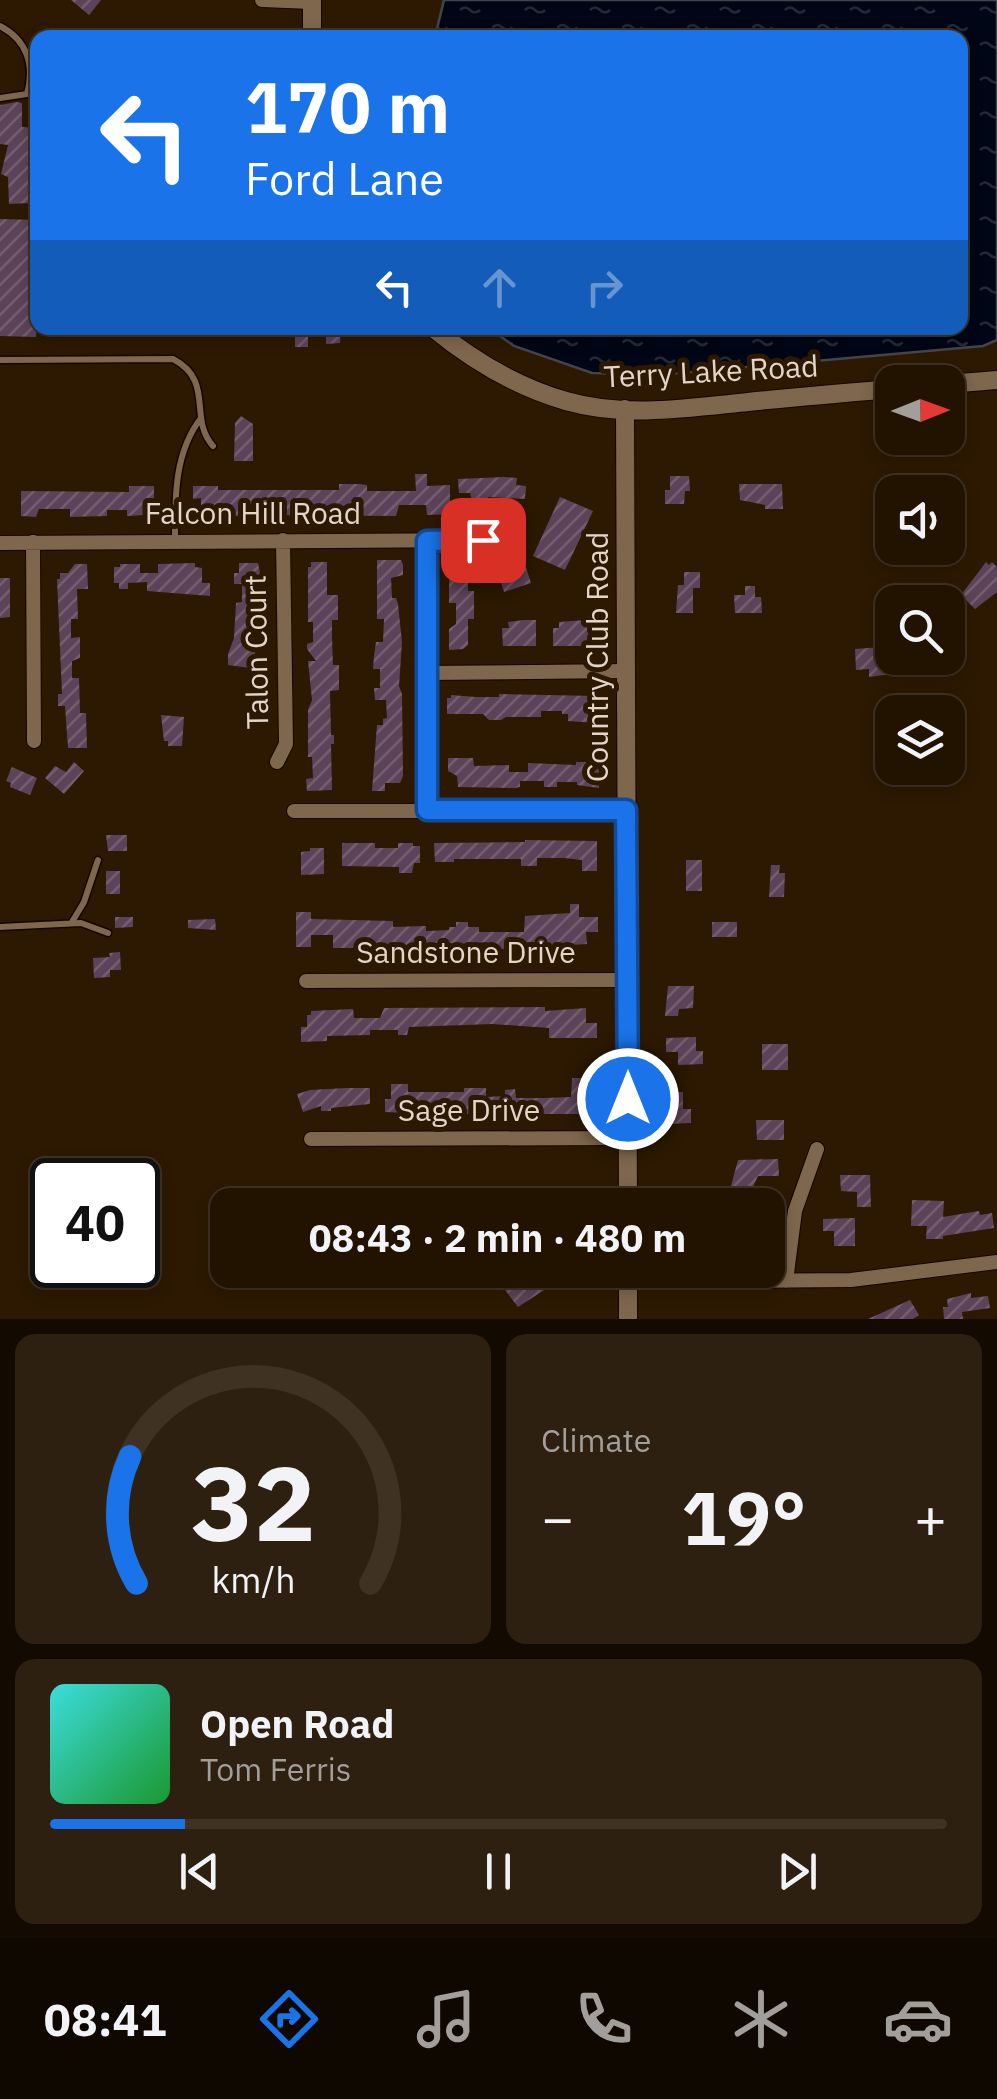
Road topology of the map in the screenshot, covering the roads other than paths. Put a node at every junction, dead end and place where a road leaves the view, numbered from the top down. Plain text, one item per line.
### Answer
1 (262, 0) edge
2 (312, 1) edge
3 (0, 26) edge
4 (312, 30) edge
5 (30, 70) edge
6 (30, 84) edge
7 (0, 98) edge
8 (442, 335) edge
9 (0, 360) edge
10 (997, 380) edge
11 (965, 383) edge
12 (875, 391) edge
13 (624, 410) junction
14 (202, 418) junction
15 (213, 446) dead end
16 (504, 530) dead end
17 (283, 540) junction
18 (427, 541) junction
19 (33, 542) junction
20 (174, 542) junction
21 (0, 543) edge
22 (626, 672) junction
23 (428, 673) junction
24 (34, 741) dead end
25 (277, 762) dead end
26 (294, 810) dead end
27 (427, 810) junction
28 (626, 810) junction
29 (98, 860) dead end
30 (71, 924) junction
31 (0, 927) edge
32 (108, 933) dead end
33 (627, 980) junction
34 (306, 981) dead end
35 (628, 1138) junction
36 (311, 1139) dead end
37 (817, 1149) dead end
38 (628, 1188) edge
39 (997, 1262) edge
40 (786, 1281) joint
41 (628, 1288) edge
42 (628, 1319) edge

1 - 2 street
2 - 4 street
3 - 5 lane
6 - 7 lane
8 - 13 street, Terry Lake Road
9 - 14 lane
10 - 11 street
12 - 13 street, Terry Lake Road
13 - 22 street, Country Club Road
14 - 15 lane
14 - 20 lane
16 - 18 street, Falcon Hill Road
17 - 18 street, Falcon Hill Road
17 - 20 street, Falcon Hill Road
17 - 25 street, Talon Court
18 - 23 street
19 - 20 street, Falcon Hill Road
19 - 21 street, Falcon Hill Road
19 - 24 street
22 - 23 street
22 - 28 street, Country Club Road
23 - 27 street
26 - 27 street
27 - 28 street
28 - 33 street, Country Club Road
29 - 30 lane
30 - 31 lane
30 - 32 lane
33 - 34 street, Sandstone Drive
33 - 35 street, Country Club Road
35 - 36 street, Sage Drive
35 - 38 street, Country Club Road
37 - 40 street
39 - 40 street
41 - 42 street

